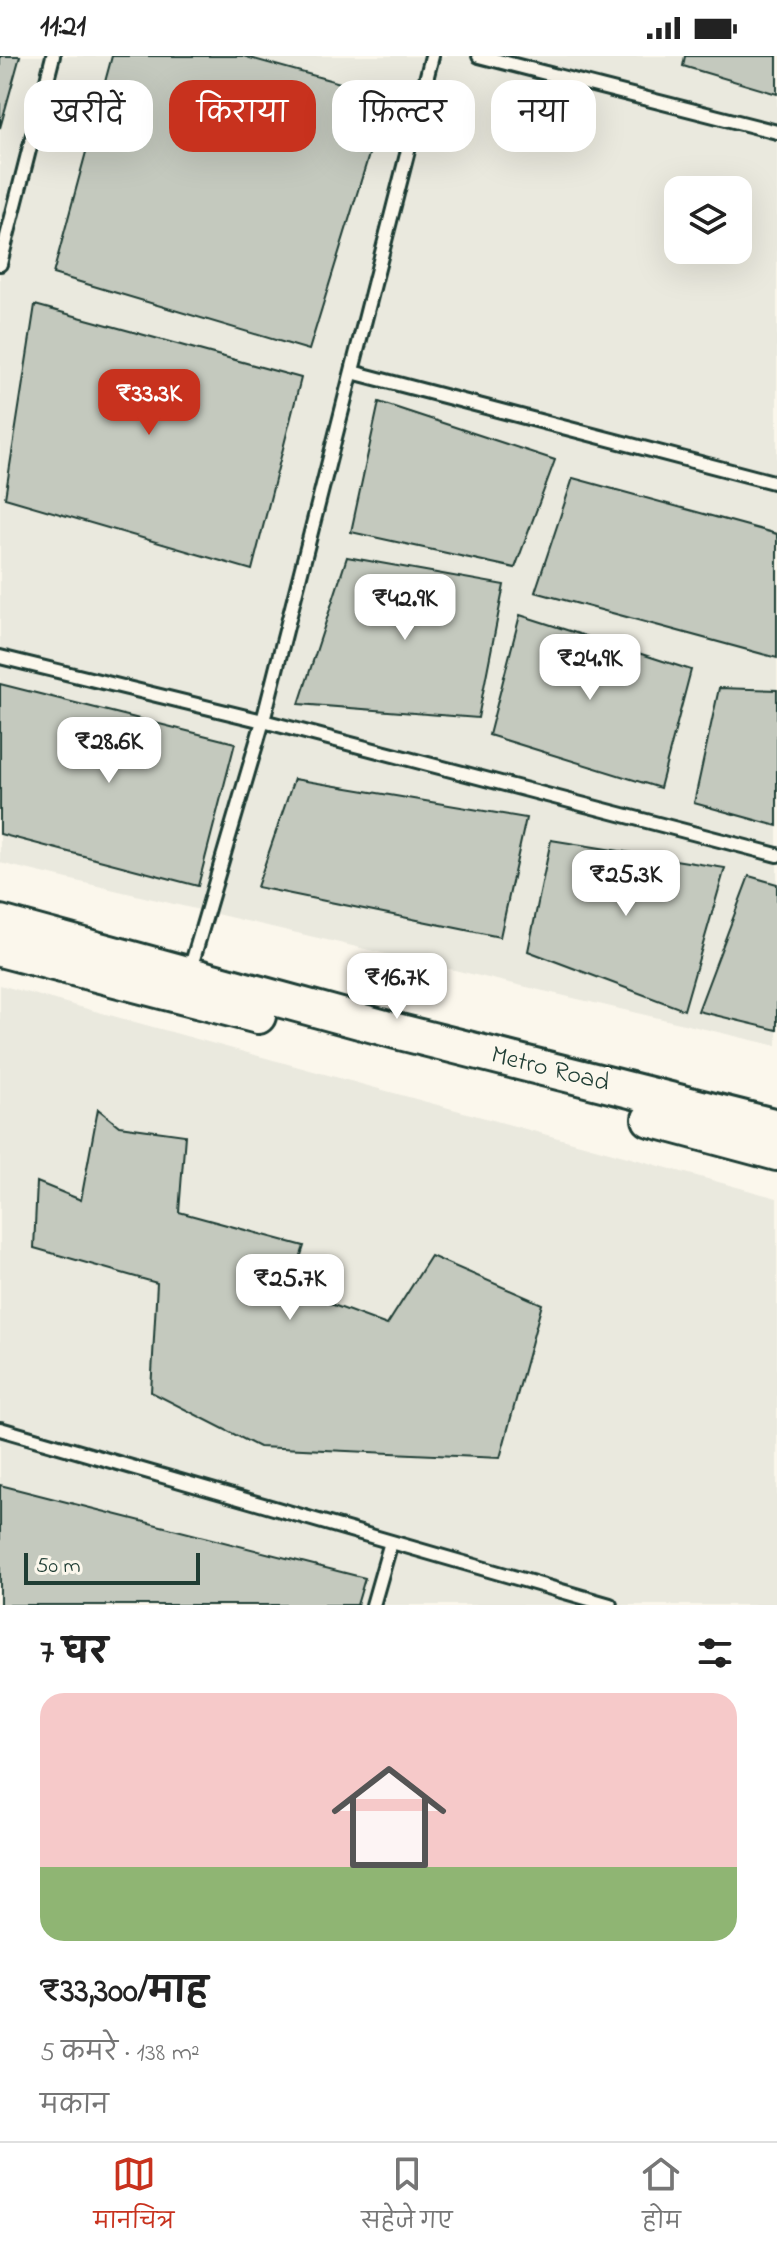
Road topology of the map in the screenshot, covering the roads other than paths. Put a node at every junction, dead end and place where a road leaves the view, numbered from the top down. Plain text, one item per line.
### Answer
1 (53, 56) edge
2 (432, 56) edge
3 (479, 56) edge
4 (777, 132) edge
5 (0, 264) edge
6 (352, 372) junction
7 (777, 483) edge
8 (0, 657) edge
9 (263, 721) junction
10 (777, 855) edge
11 (0, 923) edge
12 (0, 949) edge
13 (186, 986) junction
14 (777, 1127) edge
15 (777, 1153) edge
16 (0, 1429) edge
17 (391, 1542) junction
18 (373, 1605) edge
19 (610, 1605) edge

1 - 5 lane
2 - 6 lane
3 - 4 lane
6 - 7 lane
6 - 9 lane
8 - 9 lane
9 - 10 lane
9 - 13 lane
11 - 13 street, Metro Road
12 - 13 street, Metro Road
13 - 14 street, Metro Road
13 - 15 street, Metro Road
16 - 17 lane
17 - 18 lane
17 - 19 lane

